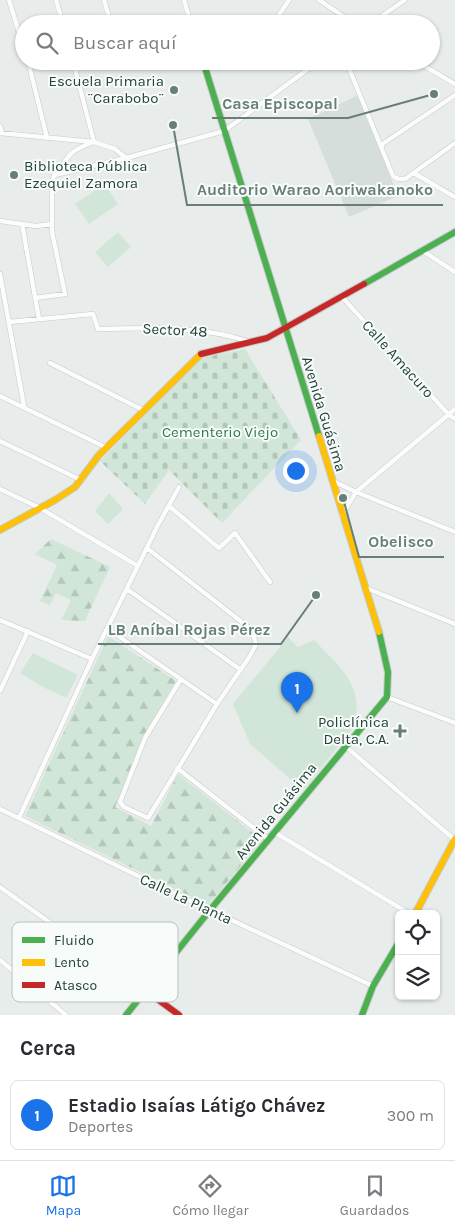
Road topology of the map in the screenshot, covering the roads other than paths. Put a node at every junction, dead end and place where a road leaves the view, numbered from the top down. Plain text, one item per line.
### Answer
1 (9, 0) edge
2 (56, 0) edge
3 (104, 0) edge
4 (184, 0) edge
5 (289, 0) edge
6 (320, 0) edge
7 (405, 0) edge
8 (60, 15) edge
9 (108, 15) edge
10 (188, 15) edge
11 (280, 15) edge
12 (342, 15) edge
13 (383, 15) edge
14 (15, 20) edge
15 (30, 70) edge
16 (77, 70) edge
17 (206, 70) edge
18 (307, 70) edge
19 (350, 70) edge
20 (431, 70) edge
21 (455, 84) edge
22 (455, 95) edge
23 (0, 126) edge
24 (224, 132) junction
25 (1, 133) edge
26 (47, 138) junction
27 (94, 142) junction
28 (455, 144) edge
29 (381, 145) junction
30 (126, 158) junction
31 (414, 173) junction
32 (59, 174) junction
33 (455, 197) edge
34 (0, 221) edge
35 (22, 224) junction
36 (52, 224) junction
37 (455, 232) edge
38 (424, 251) junction
39 (455, 272) edge
40 (0, 274) edge
41 (342, 297) junction
42 (35, 298) junction
43 (39, 319) junction
44 (9, 322) junction
45 (284, 329) junction
46 (250, 342) junction
47 (50, 363) dead end
48 (0, 396) edge
49 (24, 406) junction
50 (455, 409) edge
51 (143, 410) junction
52 (449, 414) junction
53 (455, 419) edge
54 (0, 442) edge
55 (107, 448) junction
56 (81, 480) junction
57 (332, 480) junction
58 (180, 487) dead end
59 (0, 489) edge
60 (356, 492) junction
61 (169, 506) junction
62 (40, 508) junction
63 (342, 515) junction
64 (0, 530) edge
65 (455, 532) edge
66 (147, 548) junction
67 (138, 566) junction
68 (270, 582) dead end
69 (366, 588) junction
70 (127, 589) junction
71 (0, 620) edge
72 (455, 624) edge
73 (108, 629) junction
74 (28, 631) junction
75 (92, 659) junction
76 (240, 670) junction
77 (181, 679) junction
78 (0, 691) edge
79 (387, 697) junction
80 (217, 704) junction
81 (455, 724) edge
82 (346, 746) junction
83 (177, 768) junction
84 (0, 808) edge
85 (19, 818) junction
86 (274, 832) junction
87 (268, 839) junction
88 (455, 840) edge
89 (0, 887) edge
90 (210, 910) junction
91 (403, 910) edge
92 (417, 910) edge
93 (49, 922) edge
94 (178, 949) edge
95 (395, 949) edge
96 (0, 960) edge
97 (12, 970) edge
98 (373, 986) junction
99 (50, 1002) edge
100 (136, 1002) edge
101 (161, 1002) edge
102 (66, 1015) edge
103 (126, 1015) edge
104 (179, 1015) edge
105 (362, 1015) edge

1 - 14 street
2 - 8 street
3 - 9 street
4 - 10 street
5 - 11 street
6 - 12 street
7 - 13 street
15 - 26 street
16 - 27 street
17 - 24 main road, Avenida Guásima
18 - 24 street
19 - 29 street
20 - 21 street
22 - 29 street
23 - 25 street
24 - 30 street
24 - 45 main road, Avenida Guásima
25 - 26 street
26 - 27 street
27 - 30 street
27 - 32 street
28 - 31 street
29 - 31 street
30 - 32 street
31 - 33 street
32 - 36 street
34 - 35 street
35 - 36 street
35 - 42 street
36 - 42 street
37 - 38 main road
38 - 39 street
38 - 41 main road
40 - 44 street
41 - 45 main road
41 - 52 street, Calle Amacuro
42 - 43 street
43 - 44 street
43 - 46 street, Sector 48
44 - 49 street
45 - 46 main road
45 - 57 main road, Avenida Guásima
46 - 51 main road
47 - 51 street
48 - 49 street
49 - 55 street
50 - 52 street
51 - 55 main road
52 - 53 street, Calle Amacuro
52 - 60 street
54 - 56 street
55 - 56 main road
56 - 62 main road
57 - 60 street
57 - 63 main road, Avenida Guásima
58 - 61 street
59 - 62 street
60 - 63 street
60 - 65 street
61 - 66 street
61 - 68 street
62 - 64 main road
62 - 67 street
63 - 69 main road, Avenida Guásima
66 - 67 street
66 - 76 street
67 - 70 street
69 - 72 street
69 - 79 main road, Avenida Guásima
70 - 73 street
70 - 76 street
71 - 74 street
73 - 75 street
73 - 77 street
74 - 75 street
74 - 78 street
75 - 85 street
76 - 80 street
77 - 80 street
77 - 83 street
79 - 81 street
79 - 82 main road, Avenida Guásima
80 - 83 street
82 - 86 main road, Avenida Guásima
82 - 88 street
83 - 87 street
84 - 85 street, Calle La Planta
85 - 90 street, Calle La Planta
86 - 87 main road, Avenida Guásima
86 - 91 street
87 - 90 main road, Avenida Guásima
88 - 92 main road
89 - 93 street
90 - 94 main road, Avenida Guásima
90 - 98 street, Calle La Planta
95 - 98 main road
96 - 97 street
98 - 105 main road
99 - 102 street
100 - 103 main road, Avenida Guásima
101 - 104 main road

